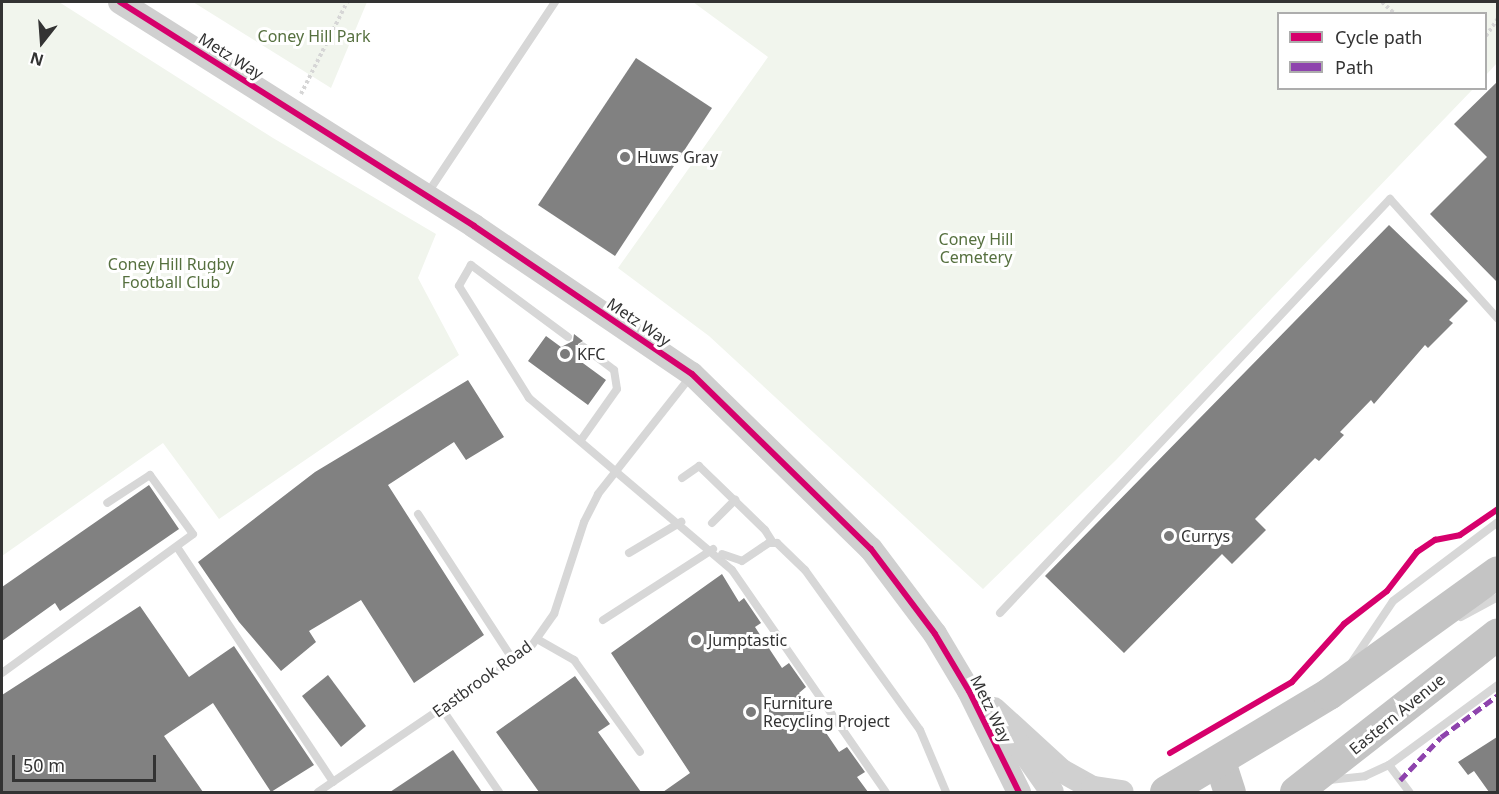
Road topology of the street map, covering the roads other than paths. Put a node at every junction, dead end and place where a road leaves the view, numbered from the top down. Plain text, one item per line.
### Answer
1 (120, 2) edge
2 (555, 2) edge
3 (425, 198) junction
4 (1497, 319) edge
5 (568, 337) dead end
6 (583, 348) dead end
7 (692, 374) junction
8 (581, 440) junction
9 (617, 470) junction
10 (682, 478) dead end
11 (735, 500) junction
12 (107, 503) dead end
13 (418, 513) dead end
14 (681, 522) junction
15 (1497, 522) edge
16 (712, 524) dead end
17 (773, 543) junction
18 (177, 547) junction
19 (713, 549) junction
20 (629, 553) dead end
21 (1497, 572) edge
22 (1497, 597) edge
23 (1000, 613) dead end
24 (603, 620) dead end
25 (1420, 629) junction
26 (1497, 634) edge
27 (537, 639) junction
28 (513, 660) junction
29 (2, 673) edge
30 (1497, 685) edge
31 (969, 691) junction
32 (1329, 694) junction
33 (442, 709) junction
34 (994, 709) junction
35 (640, 752) dead end
36 (1220, 762) junction
37 (1389, 765) junction
38 (333, 782) junction
39 (1012, 786) edge
40 (1304, 788) edge
41 (1172, 789) edge
42 (318, 792) edge
43 (499, 792) edge
44 (886, 792) edge
45 (946, 792) edge
46 (1052, 792) edge
47 (1122, 792) edge
48 (1144, 792) edge
49 (1230, 792) edge
50 (1409, 792) edge

1 - 3 street, Metz Way
2 - 3 lane
3 - 7 street, Metz Way
4 - 23 lane
5 - 8 lane
6 - 8 lane
7 - 9 lane, Eastbrook Road
7 - 31 street, Metz Way
8 - 9 lane
9 - 14 lane
9 - 27 lane, Eastbrook Road
10 - 11 lane
11 - 16 lane
11 - 17 lane
12 - 18 lane
13 - 28 lane
14 - 19 lane
14 - 20 lane
15 - 32 lane
17 - 19 lane
17 - 45 lane
18 - 29 lane
18 - 38 lane
19 - 24 lane
19 - 44 lane
21 - 25 highway
22 - 25 lane
25 - 32 highway
26 - 40 highway, Eastern Avenue
27 - 28 lane, Eastbrook Road
27 - 35 lane
28 - 33 lane, Eastbrook Road
30 - 37 lane
31 - 34 street, Metz Way
31 - 39 street, Metz Way
32 - 36 highway
33 - 38 lane, Eastbrook Road
33 - 43 lane
34 - 46 street, Metz Way
34 - 47 street
36 - 41 highway
36 - 49 highway
37 - 40 lane
37 - 50 lane
38 - 42 lane, Eastbrook Road
41 - 48 street

